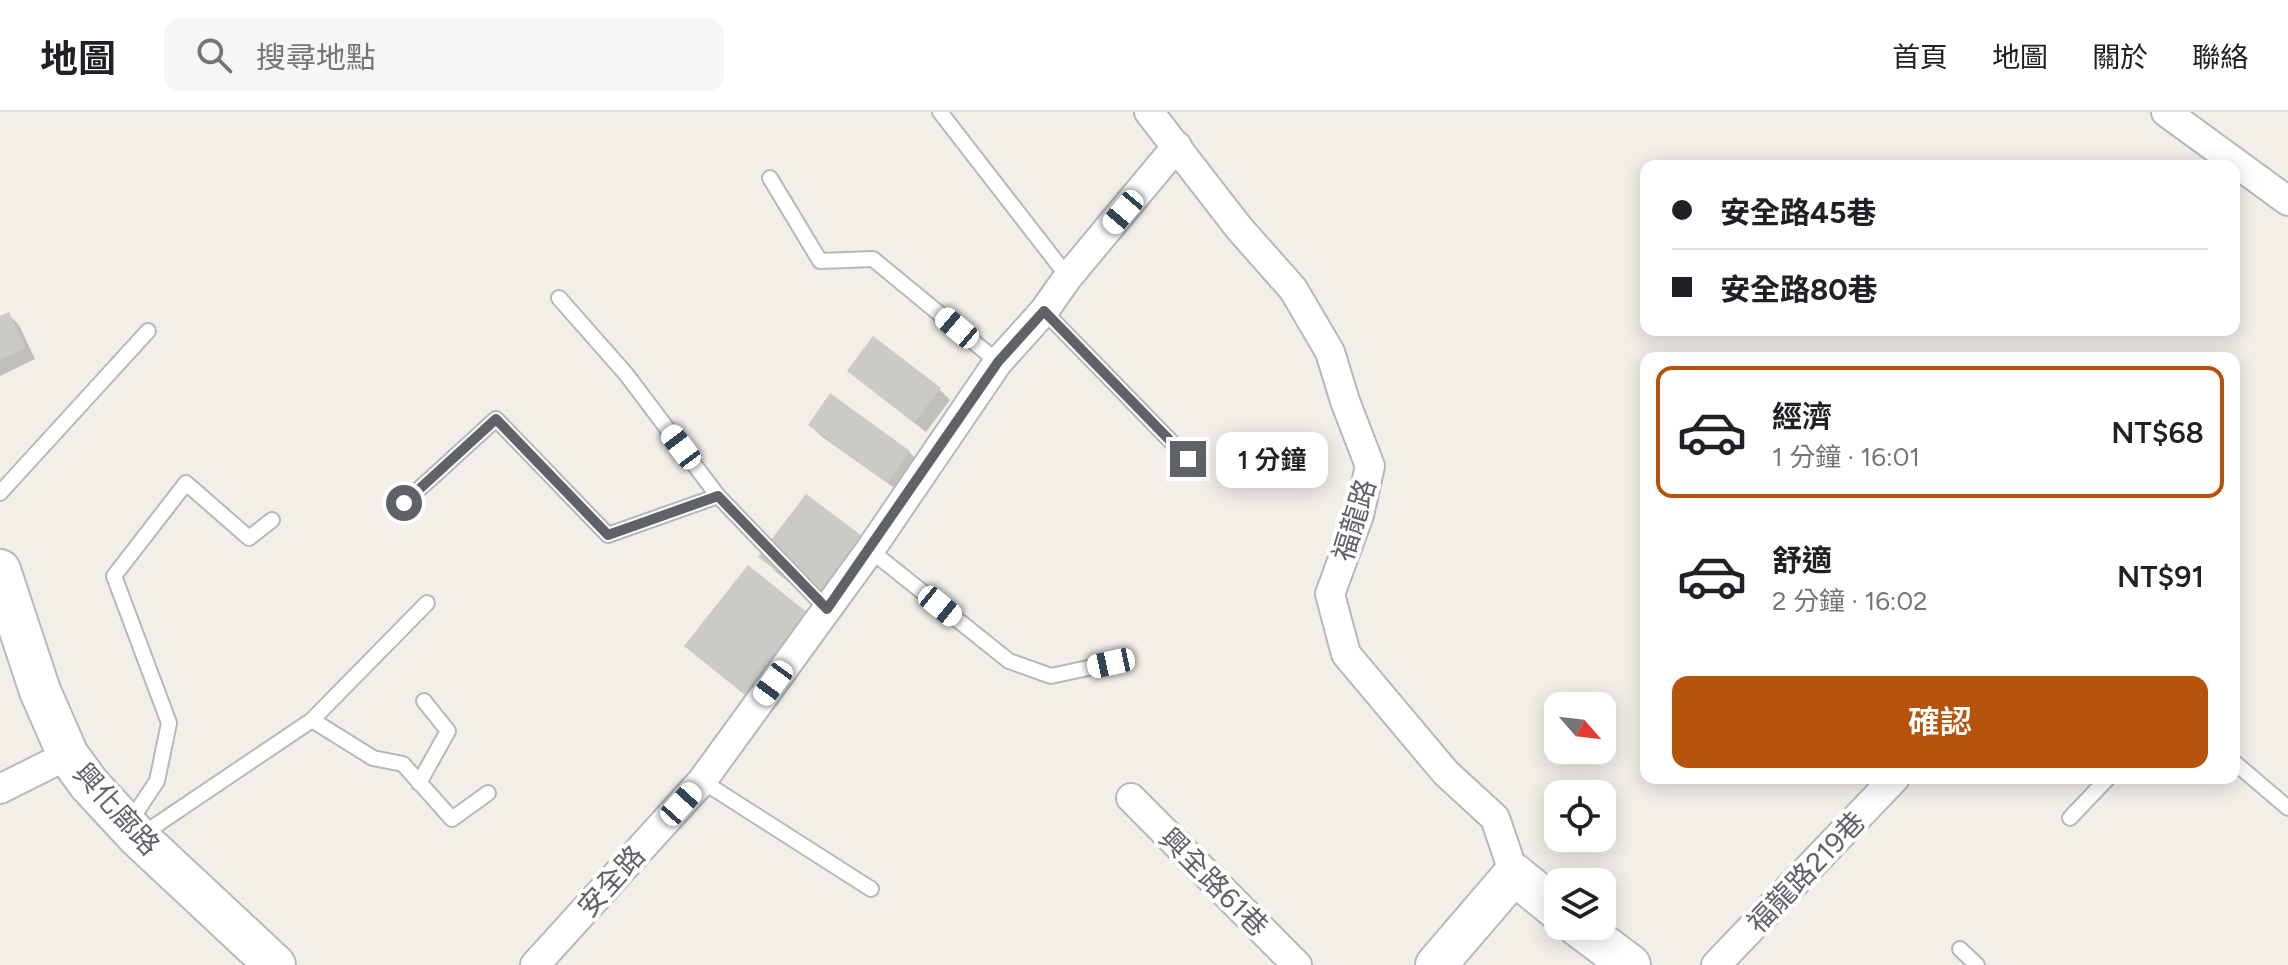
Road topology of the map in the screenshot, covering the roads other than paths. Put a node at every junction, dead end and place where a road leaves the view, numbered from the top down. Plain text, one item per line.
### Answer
1 (940, 112) edge
2 (1149, 112) edge
3 (2166, 112) edge
4 (1177, 146) junction
5 (2232, 160) edge
6 (2240, 166) edge
7 (770, 178) dead end
8 (2288, 201) edge
9 (1068, 277) junction
10 (559, 298) dead end
11 (1044, 311) junction
12 (148, 331) dead end
13 (998, 362) junction
14 (1188, 459) dead end
15 (0, 493) edge
16 (718, 496) junction
17 (404, 503) dead end
18 (272, 520) dead end
19 (870, 550) junction
20 (0, 570) edge
21 (427, 603) dead end
22 (827, 609) junction
23 (1111, 663) dead end
24 (424, 701) dead end
25 (312, 720) junction
26 (68, 755) junction
27 (2240, 767) edge
28 (702, 781) junction
29 (419, 783) junction
30 (1889, 784) edge
31 (2102, 784) edge
32 (0, 789) edge
33 (488, 793) dead end
34 (1131, 798) dead end
35 (2288, 808) edge
36 (2070, 818) dead end
37 (133, 831) junction
38 (1514, 874) junction
39 (871, 889) dead end
40 (1544, 899) edge
41 (1597, 940) edge
42 (1960, 949) dead end
43 (275, 965) edge
44 (535, 965) edge
45 (1297, 965) edge
46 (1436, 965) edge
47 (1630, 965) edge
48 (1716, 965) edge
49 (1977, 965) edge

1 - 9 lane
2 - 4 street, 福龍路
3 - 5 street
4 - 9 street, 安全路
4 - 38 street, 福龍路
6 - 8 street
7 - 13 lane
9 - 11 street, 安全路
10 - 16 lane
11 - 13 street, 安全路
11 - 14 lane
12 - 15 lane
13 - 19 street, 安全路
16 - 17 lane
16 - 22 lane
18 - 37 lane
19 - 22 street, 安全路
19 - 23 lane
20 - 26 street, 興化廍路
21 - 25 lane
22 - 28 street, 安全路
24 - 29 lane
25 - 29 lane
25 - 37 lane
26 - 32 street
26 - 37 street, 興化廍路
27 - 35 lane
28 - 39 lane
28 - 44 street, 安全路
29 - 33 lane
30 - 48 street, 福龍路219巷
31 - 36 lane
34 - 45 street, 興全路61巷
37 - 43 street, 興化廍路
38 - 40 street
38 - 46 street
41 - 47 street
42 - 49 lane

